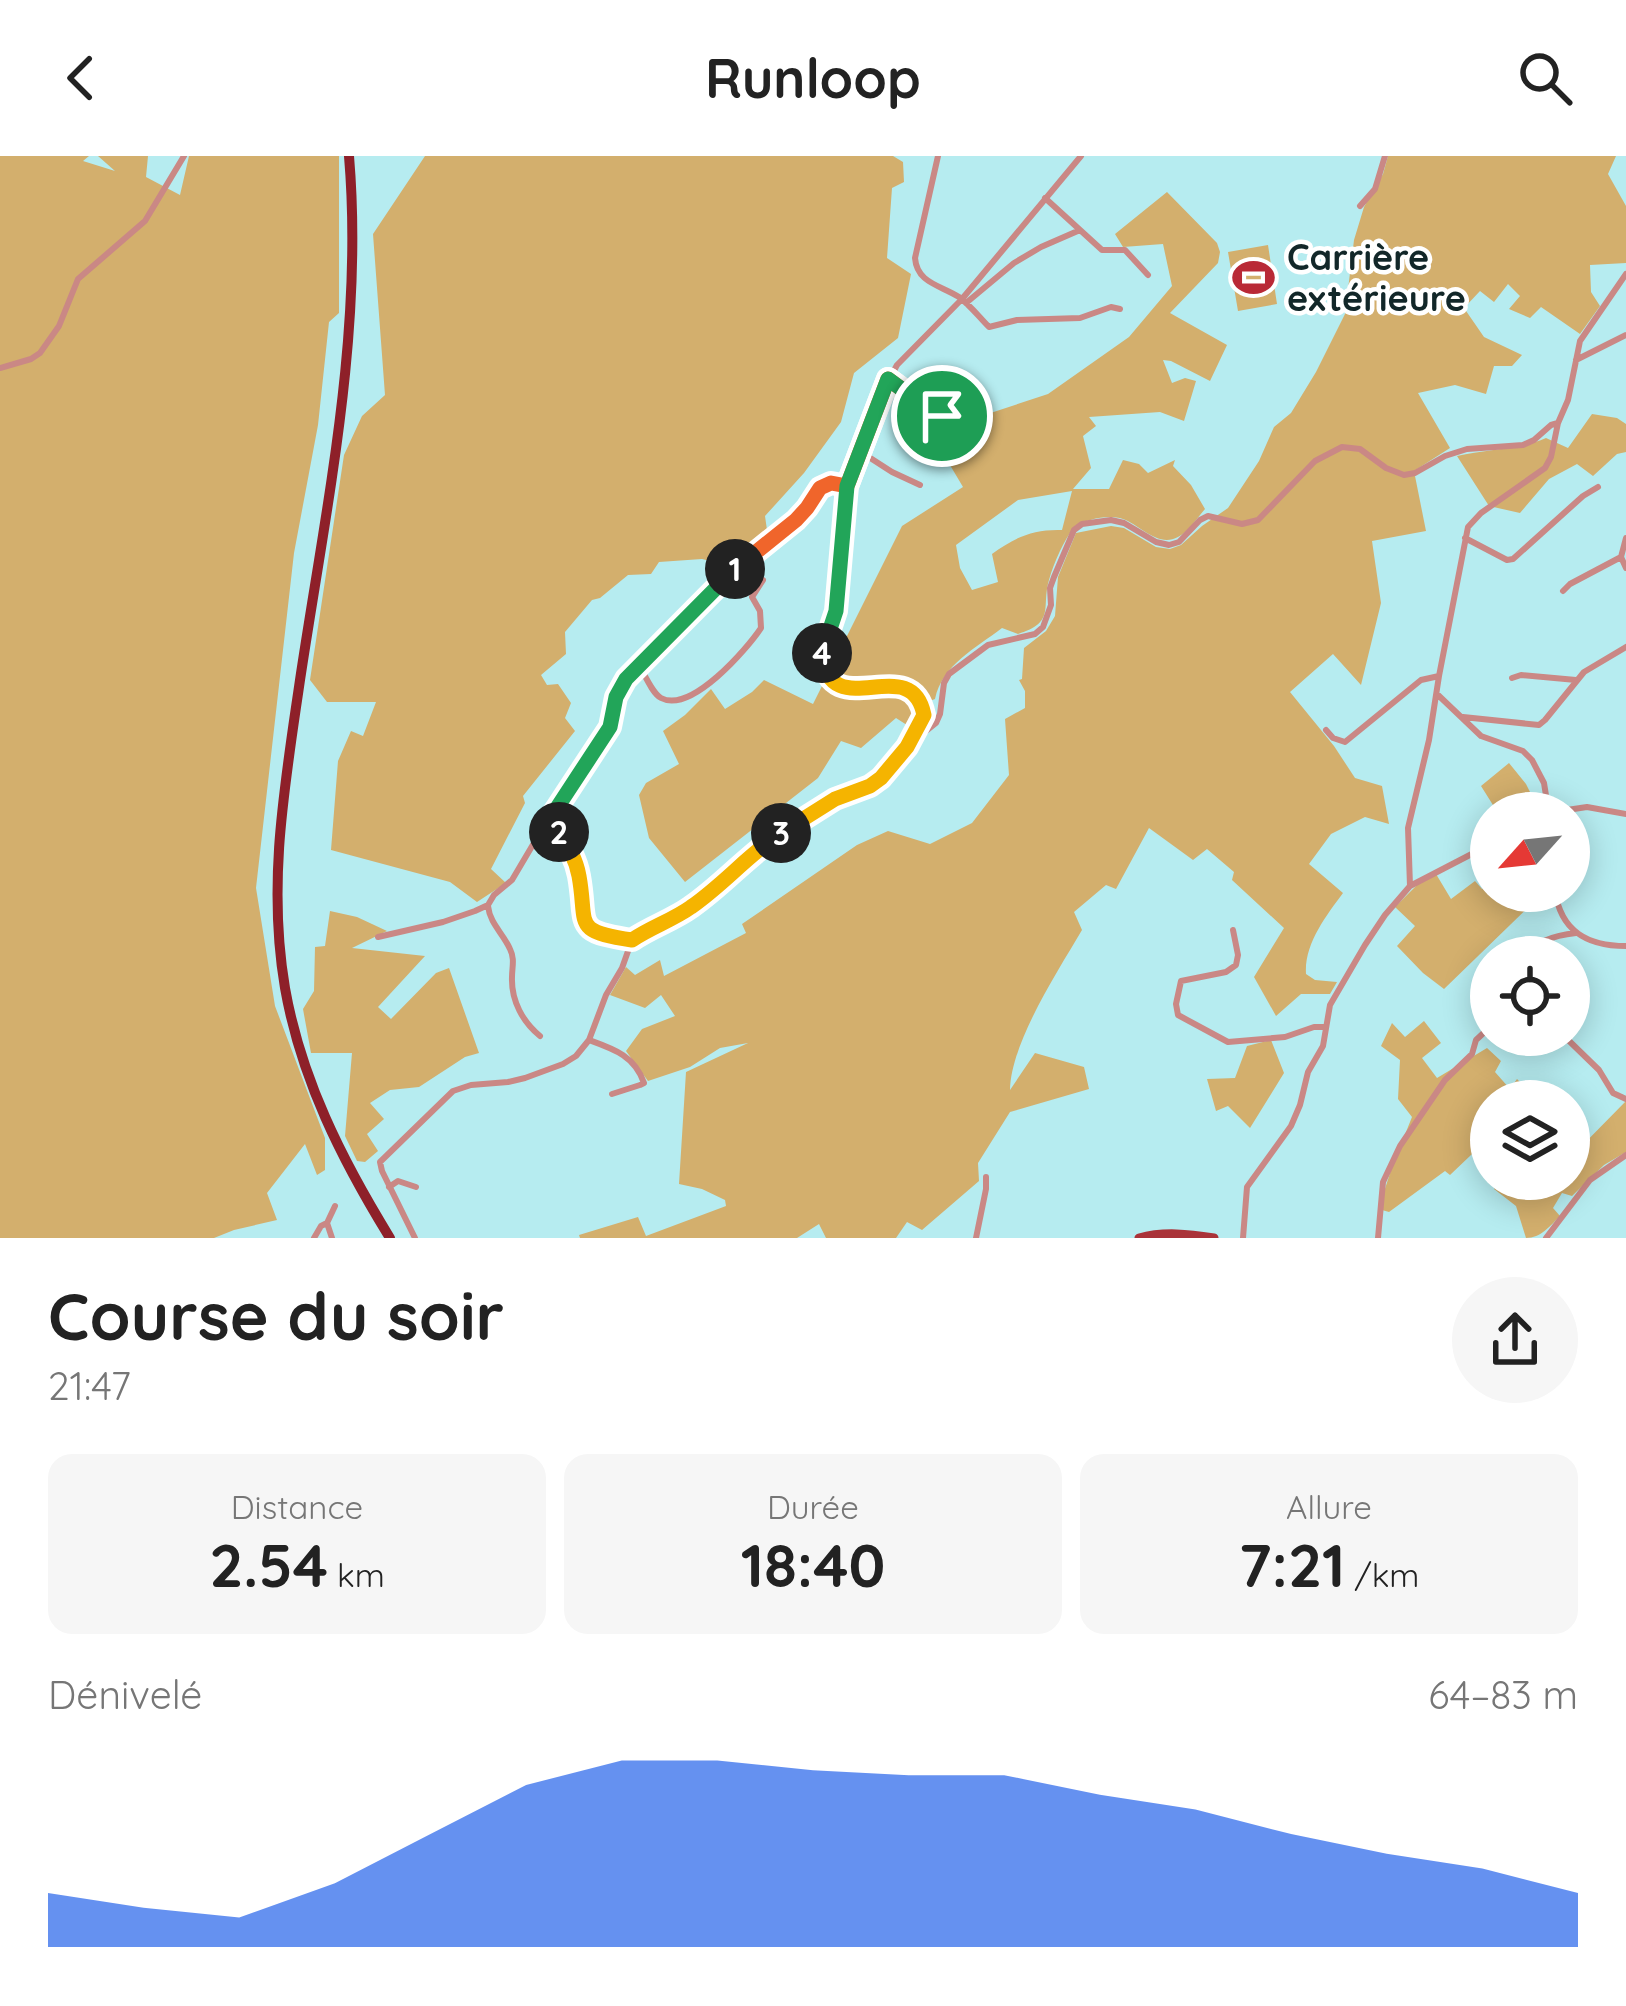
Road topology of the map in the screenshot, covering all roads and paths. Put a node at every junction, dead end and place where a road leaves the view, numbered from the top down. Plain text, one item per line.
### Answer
1 (184, 156) edge
2 (349, 156) edge
3 (938, 156) edge
4 (1081, 156) edge
5 (1384, 156) edge
6 (1045, 198) junction
7 (1363, 203) dead end
8 (1080, 230) junction
9 (1148, 274) dead end
10 (1626, 274) edge
11 (964, 301) junction
12 (1120, 308) dead end
13 (1626, 335) edge
14 (1579, 345) junction
15 (1590, 351) junction
16 (1574, 361) junction
17 (0, 368) edge
18 (888, 379) junction
19 (930, 410) dead end
20 (1558, 423) junction
21 (860, 451) junction
22 (920, 485) dead end
23 (847, 486) junction
24 (1598, 488) dead end
25 (1466, 538) junction
26 (1626, 538) edge
27 (1621, 557) junction
28 (739, 566) junction
29 (1626, 568) edge
30 (1563, 591) dead end
31 (1626, 647) edge
32 (639, 665) junction
33 (1439, 676) junction
34 (1512, 678) dead end
35 (1576, 680) junction
36 (1436, 693) junction
37 (1463, 717) junction
38 (1477, 719) junction
39 (1327, 730) dead end
40 (1477, 731) junction
41 (907, 747) junction
42 (1544, 792) edge
43 (1590, 808) edge
44 (1626, 814) edge
45 (549, 820) junction
46 (1470, 855) edge
47 (1410, 886) junction
48 (488, 904) junction
49 (1562, 912) edge
50 (1233, 930) dead end
51 (1576, 933) junction
52 (1560, 936) edge
53 (378, 937) dead end
54 (632, 940) junction
55 (1626, 946) edge
56 (1326, 1028) junction
57 (540, 1036) dead end
58 (589, 1040) junction
59 (1470, 1056) edge
60 (1585, 1056) edge
61 (611, 1094) dead end
62 (1626, 1099) edge
63 (1626, 1155) edge
64 (986, 1177) dead end
65 (389, 1187) junction
66 (416, 1187) dead end
67 (334, 1206) dead end
68 (327, 1222) junction
69 (314, 1238) edge
70 (332, 1238) edge
71 (390, 1238) edge
72 (415, 1238) edge
73 (976, 1238) edge
74 (1139, 1238) edge
75 (1214, 1238) edge
76 (1243, 1238) edge
77 (1378, 1238) edge
78 (1546, 1238) edge

1 - 17 street
2 - 71 highway
3 - 11 street
4 - 6 street
5 - 7 street
6 - 8 street
6 - 11 street
8 - 9 street
8 - 11 street
10 - 14 street
11 - 12 street
11 - 18 street
13 - 15 street
14 - 15 street
14 - 16 street
15 - 16 street
16 - 20 street
18 - 19 street
18 - 21 street
20 - 25 street
20 - 41 street
21 - 22 street
21 - 23 street
23 - 28 street
23 - 41 street
24 - 25 street
25 - 33 street
26 - 27 street
27 - 29 street
27 - 30 street
28 - 32 street
28 - 32 street
31 - 35 street
32 - 45 street
33 - 36 street
33 - 39 street
34 - 35 street
35 - 38 street
36 - 37 street
36 - 47 street
37 - 38 street
37 - 40 street
38 - 40 street
40 - 42 street
41 - 54 street
43 - 44 street
45 - 48 street
45 - 54 street
46 - 47 street
47 - 56 street
48 - 53 street
48 - 57 street
49 - 51 street
50 - 56 street
51 - 52 street
51 - 55 street
54 - 58 street
56 - 76 street
58 - 61 street
58 - 65 street
59 - 77 street
60 - 62 street
63 - 78 street
64 - 73 street
65 - 66 street
65 - 72 street
67 - 68 street
68 - 69 street
68 - 70 street
74 - 75 main road

